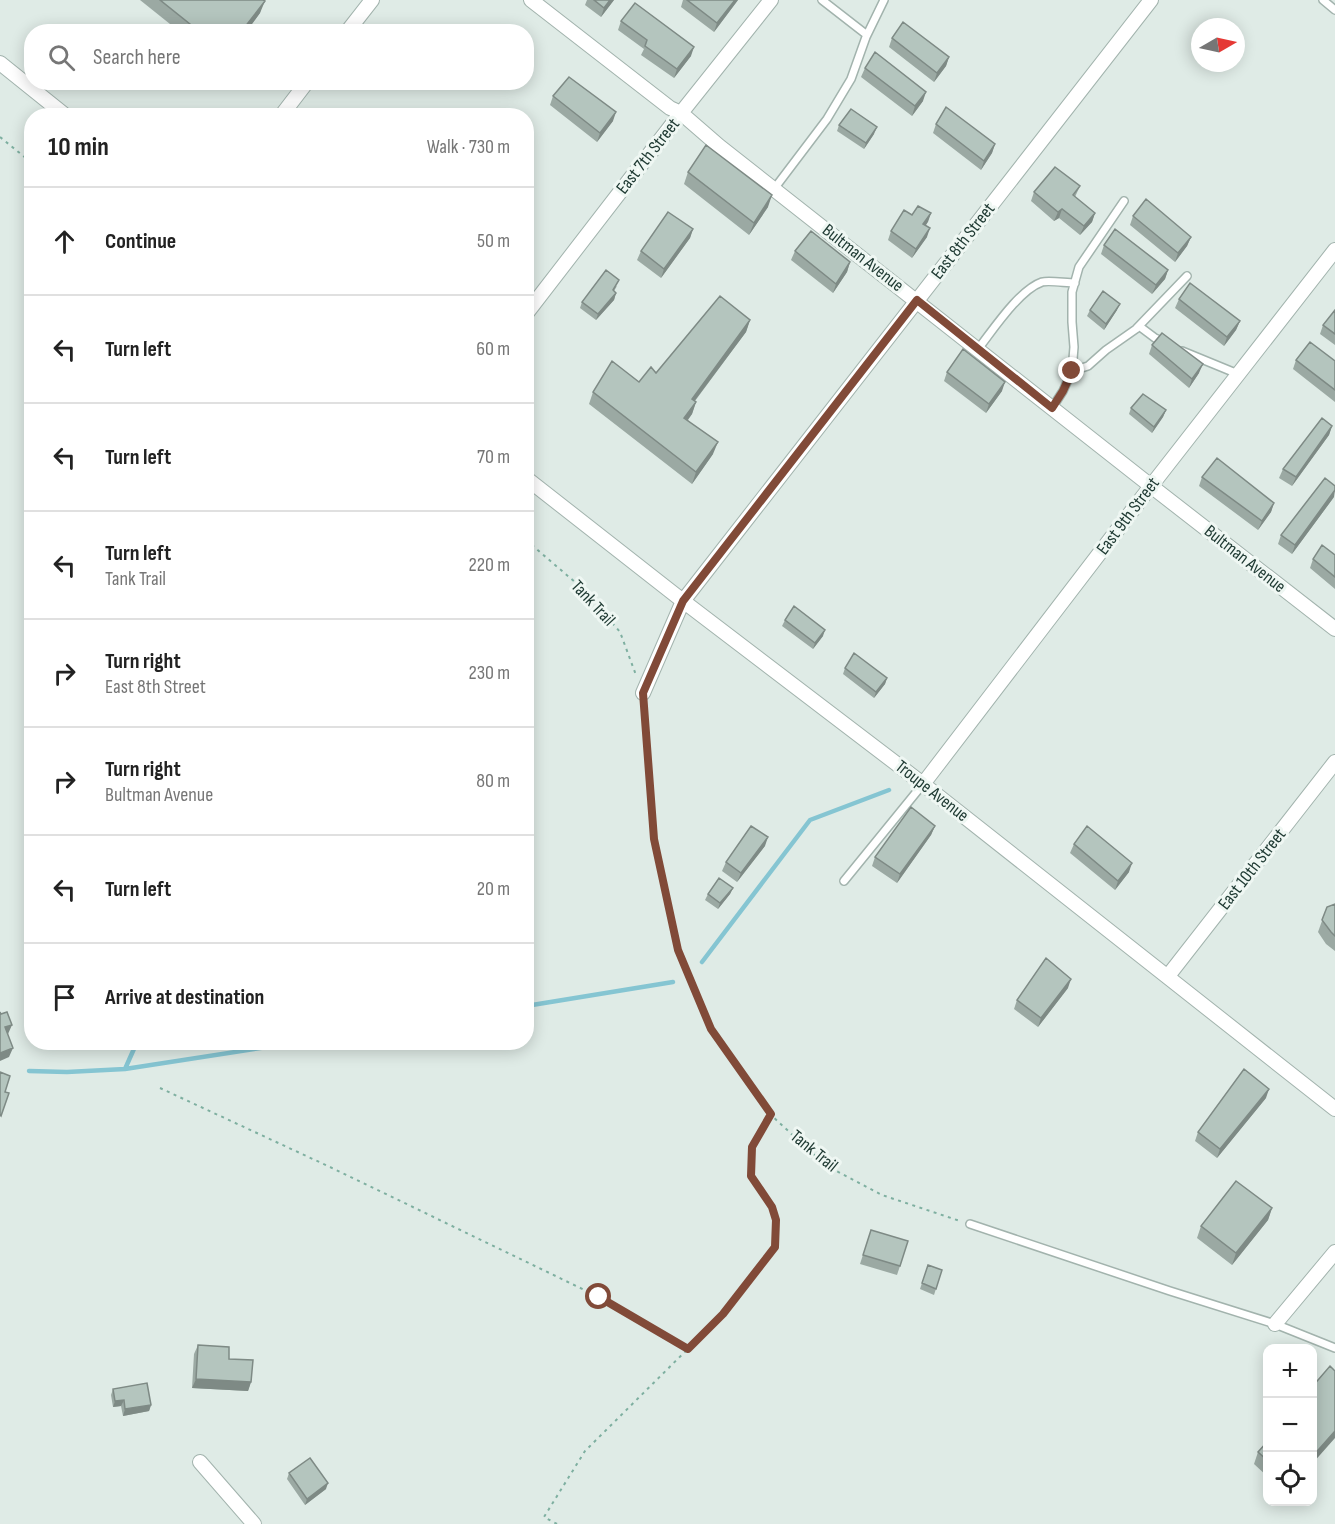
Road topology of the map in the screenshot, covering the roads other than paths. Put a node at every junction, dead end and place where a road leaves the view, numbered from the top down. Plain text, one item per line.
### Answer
1 (372, 0) edge
2 (531, 0) edge
3 (771, 0) edge
4 (822, 0) edge
5 (884, 0) edge
6 (1152, 0) edge
7 (1323, 0) edge
8 (1335, 10) edge
9 (353, 24) edge
10 (867, 34) junction
11 (0, 63) edge
12 (24, 82) edge
13 (34, 90) edge
14 (301, 90) edge
15 (56, 108) edge
16 (287, 108) edge
17 (681, 113) junction
18 (774, 189) junction
19 (1124, 201) dead end
20 (1335, 250) edge
21 (1187, 276) dead end
22 (1075, 283) junction
23 (917, 300) junction
24 (534, 304) edge
25 (1139, 326) junction
26 (978, 349) junction
27 (1072, 371) junction
28 (1238, 374) junction
29 (1052, 408) junction
30 (534, 484) edge
31 (1151, 486) junction
32 (683, 601) junction
33 (1335, 629) edge
34 (643, 693) road end
35 (1335, 762) edge
36 (923, 784) junction
37 (844, 881) dead end
38 (1168, 976) junction
39 (1335, 1109) edge
40 (969, 1224) road end
41 (1335, 1252) edge
42 (1275, 1324) junction
43 (1335, 1348) edge
44 (200, 1462) dead end
45 (254, 1524) edge

1 - 9 street
2 - 17 street, Bultman Avenue
3 - 17 street, East 7th Street
4 - 10 lane
5 - 10 lane
6 - 23 street, East 8th Street
7 - 8 lane
10 - 18 lane
11 - 12 street
13 - 15 street
14 - 16 street
17 - 18 street, Bultman Avenue
17 - 24 street, East 7th Street
18 - 23 street, Bultman Avenue
19 - 22 lane
20 - 28 street, East 9th Street
21 - 25 lane
22 - 26 lane
22 - 27 lane
23 - 26 street, Bultman Avenue
23 - 32 street, East 8th Street
25 - 27 lane
25 - 28 lane
26 - 29 street, Bultman Avenue
27 - 29 lane
28 - 31 street, East 9th Street
29 - 31 street, Bultman Avenue
30 - 32 street, Troupe Avenue
31 - 33 street, Bultman Avenue
31 - 36 street, East 9th Street
32 - 34 street, East 8th Street
32 - 36 street, Troupe Avenue
35 - 38 street, East 10th Street
36 - 37 lane
36 - 38 street, Troupe Avenue
38 - 39 street, Troupe Avenue
40 - 42 lane
41 - 42 street
42 - 43 lane
44 - 45 street

